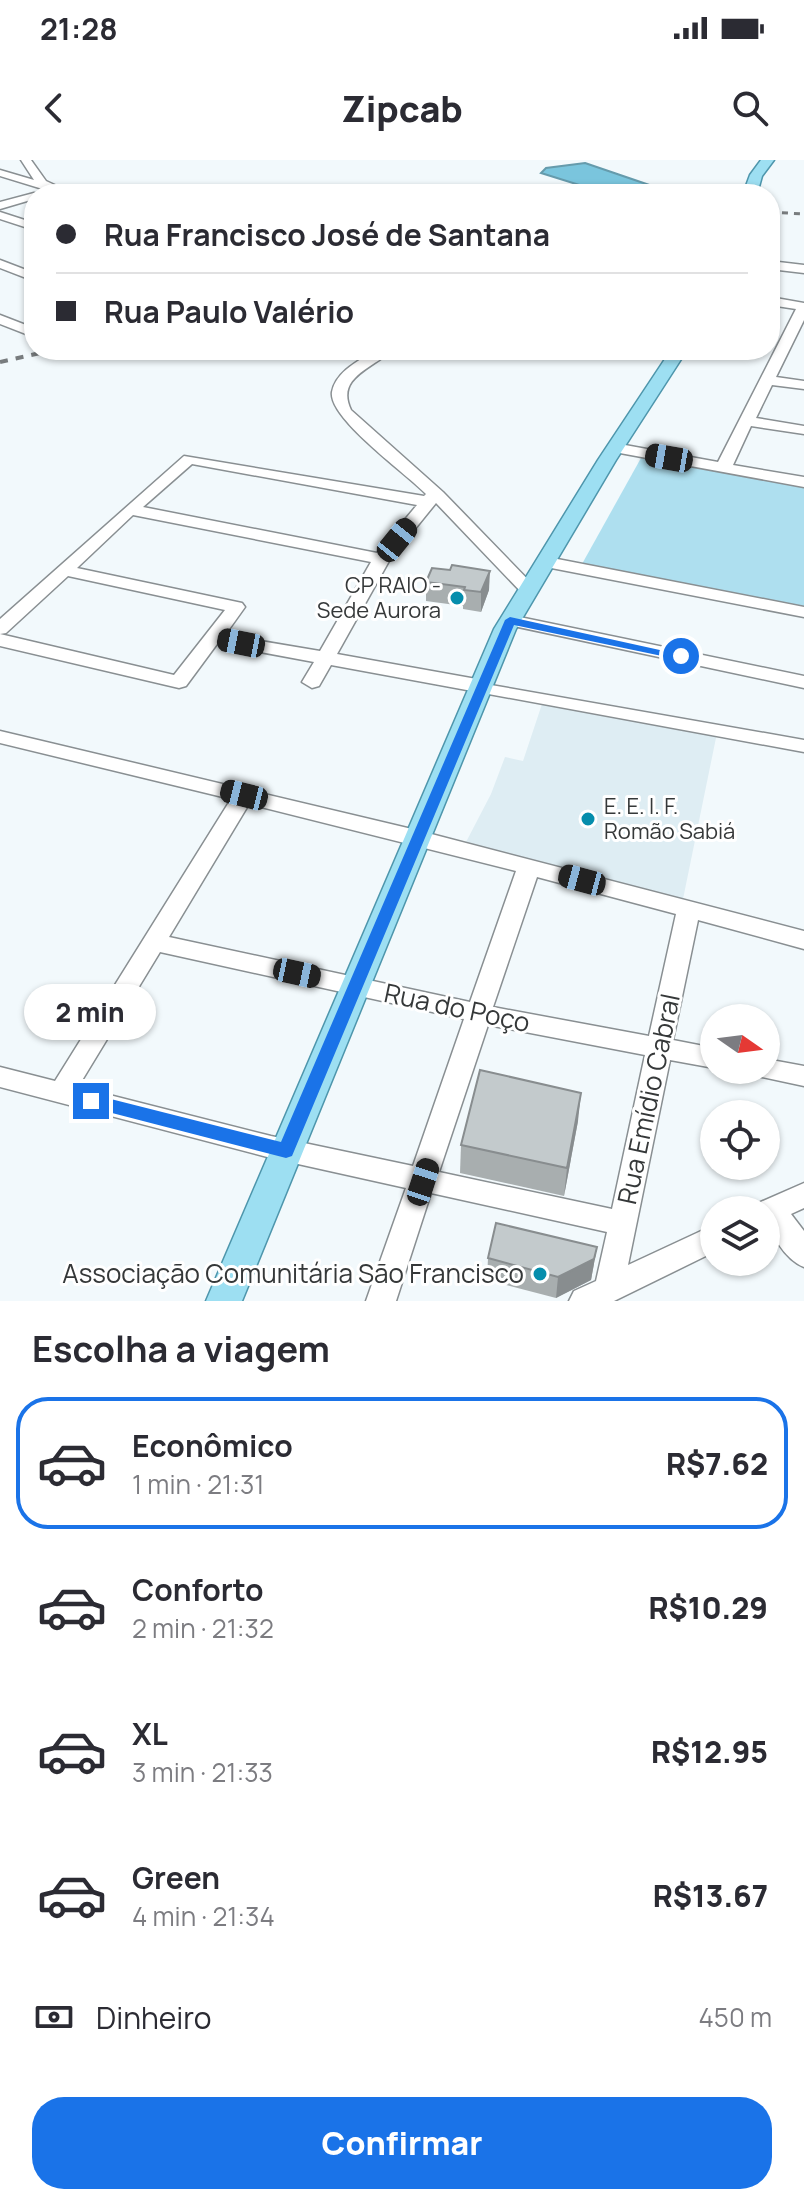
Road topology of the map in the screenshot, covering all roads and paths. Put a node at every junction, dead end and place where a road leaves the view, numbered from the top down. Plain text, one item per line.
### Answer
1 (26, 160) edge
2 (768, 160) edge
3 (0, 173) edge
4 (38, 184) edge
5 (46, 184) edge
6 (753, 184) edge
7 (24, 199) edge
8 (0, 206) edge
9 (0, 215) edge
10 (24, 223) edge
11 (0, 264) edge
12 (780, 266) edge
13 (24, 269) edge
14 (804, 269) edge
15 (18, 271) junction
16 (24, 273) edge
17 (0, 278) edge
18 (780, 303) edge
19 (804, 307) edge
20 (0, 319) edge
21 (24, 329) edge
22 (787, 341) junction
23 (804, 344) edge
24 (780, 355) edge
25 (370, 360) edge
26 (672, 360) edge
27 (778, 360) edge
28 (768, 380) junction
29 (804, 385) edge
30 (747, 421) junction
31 (804, 430) edge
32 (614, 448) junction
33 (723, 468) junction
34 (804, 482) edge
35 (432, 497) junction
36 (130, 509) junction
37 (381, 559) junction
38 (547, 562) junction
39 (64, 570) junction
40 (529, 590) junction
41 (804, 612) edge
42 (510, 620) junction
43 (0, 629) edge
44 (213, 638) junction
45 (0, 640) edge
46 (324, 659) junction
47 (312, 682) dead end
48 (804, 682) edge
49 (481, 687) junction
50 (0, 737) edge
51 (804, 746) edge
52 (244, 795) junction
53 (416, 837) junction
54 (529, 866) junction
55 (688, 910) junction
56 (804, 940) edge
57 (154, 942) junction
58 (354, 986) junction
59 (479, 1013) junction
60 (661, 1048) junction
61 (700, 1055) edge
62 (780, 1072) edge
63 (804, 1076) edge
64 (0, 1077) edge
65 (61, 1093) junction
66 (286, 1151) junction
67 (423, 1182) junction
68 (804, 1195) edge
69 (780, 1206) edge
70 (622, 1223) junction
71 (780, 1225) edge
72 (700, 1245) edge
73 (804, 1254) edge
74 (596, 1295) edge
75 (224, 1301) edge
76 (381, 1301) edge

1 - 5 street
2 - 6 main road
3 - 4 street
7 - 8 street
9 - 10 street
11 - 15 street
12 - 14 street
13 - 15 street
15 - 16 street
15 - 17 street
18 - 19 street
19 - 22 street
20 - 21 street
22 - 23 street
22 - 24 street
25 - 35 street
26 - 32 main road
27 - 28 street
28 - 29 street
28 - 30 street
30 - 31 street
30 - 33 street
32 - 33 street
32 - 38 main road
33 - 34 street
35 - 36 street
35 - 37 street
35 - 40 street
36 - 37 street
36 - 39 street
37 - 46 street
38 - 40 main road
38 - 41 street
39 - 43 street
39 - 44 street
40 - 42 main road
42 - 48 street
42 - 49 main road
44 - 45 street
44 - 46 street
46 - 47 street
46 - 49 street
49 - 51 street
49 - 53 main road
50 - 52 street
52 - 53 street
52 - 57 street
53 - 54 street
53 - 58 main road
54 - 55 street
54 - 59 street
55 - 56 street
55 - 60 street, Rua Emídio Cabral
57 - 58 street, Rua do Poço
57 - 65 street
58 - 59 street, Rua do Poço
58 - 66 main road
59 - 60 street, Rua do Poço
59 - 67 street
60 - 61 street, Rua do Poço
60 - 70 street, Rua Emídio Cabral
62 - 63 street
64 - 65 street
65 - 66 street
66 - 67 street
66 - 75 main road
67 - 70 street
67 - 76 street
68 - 69 street
70 - 74 street, Rua Emídio Cabral
71 - 73 street
72 - 74 street

